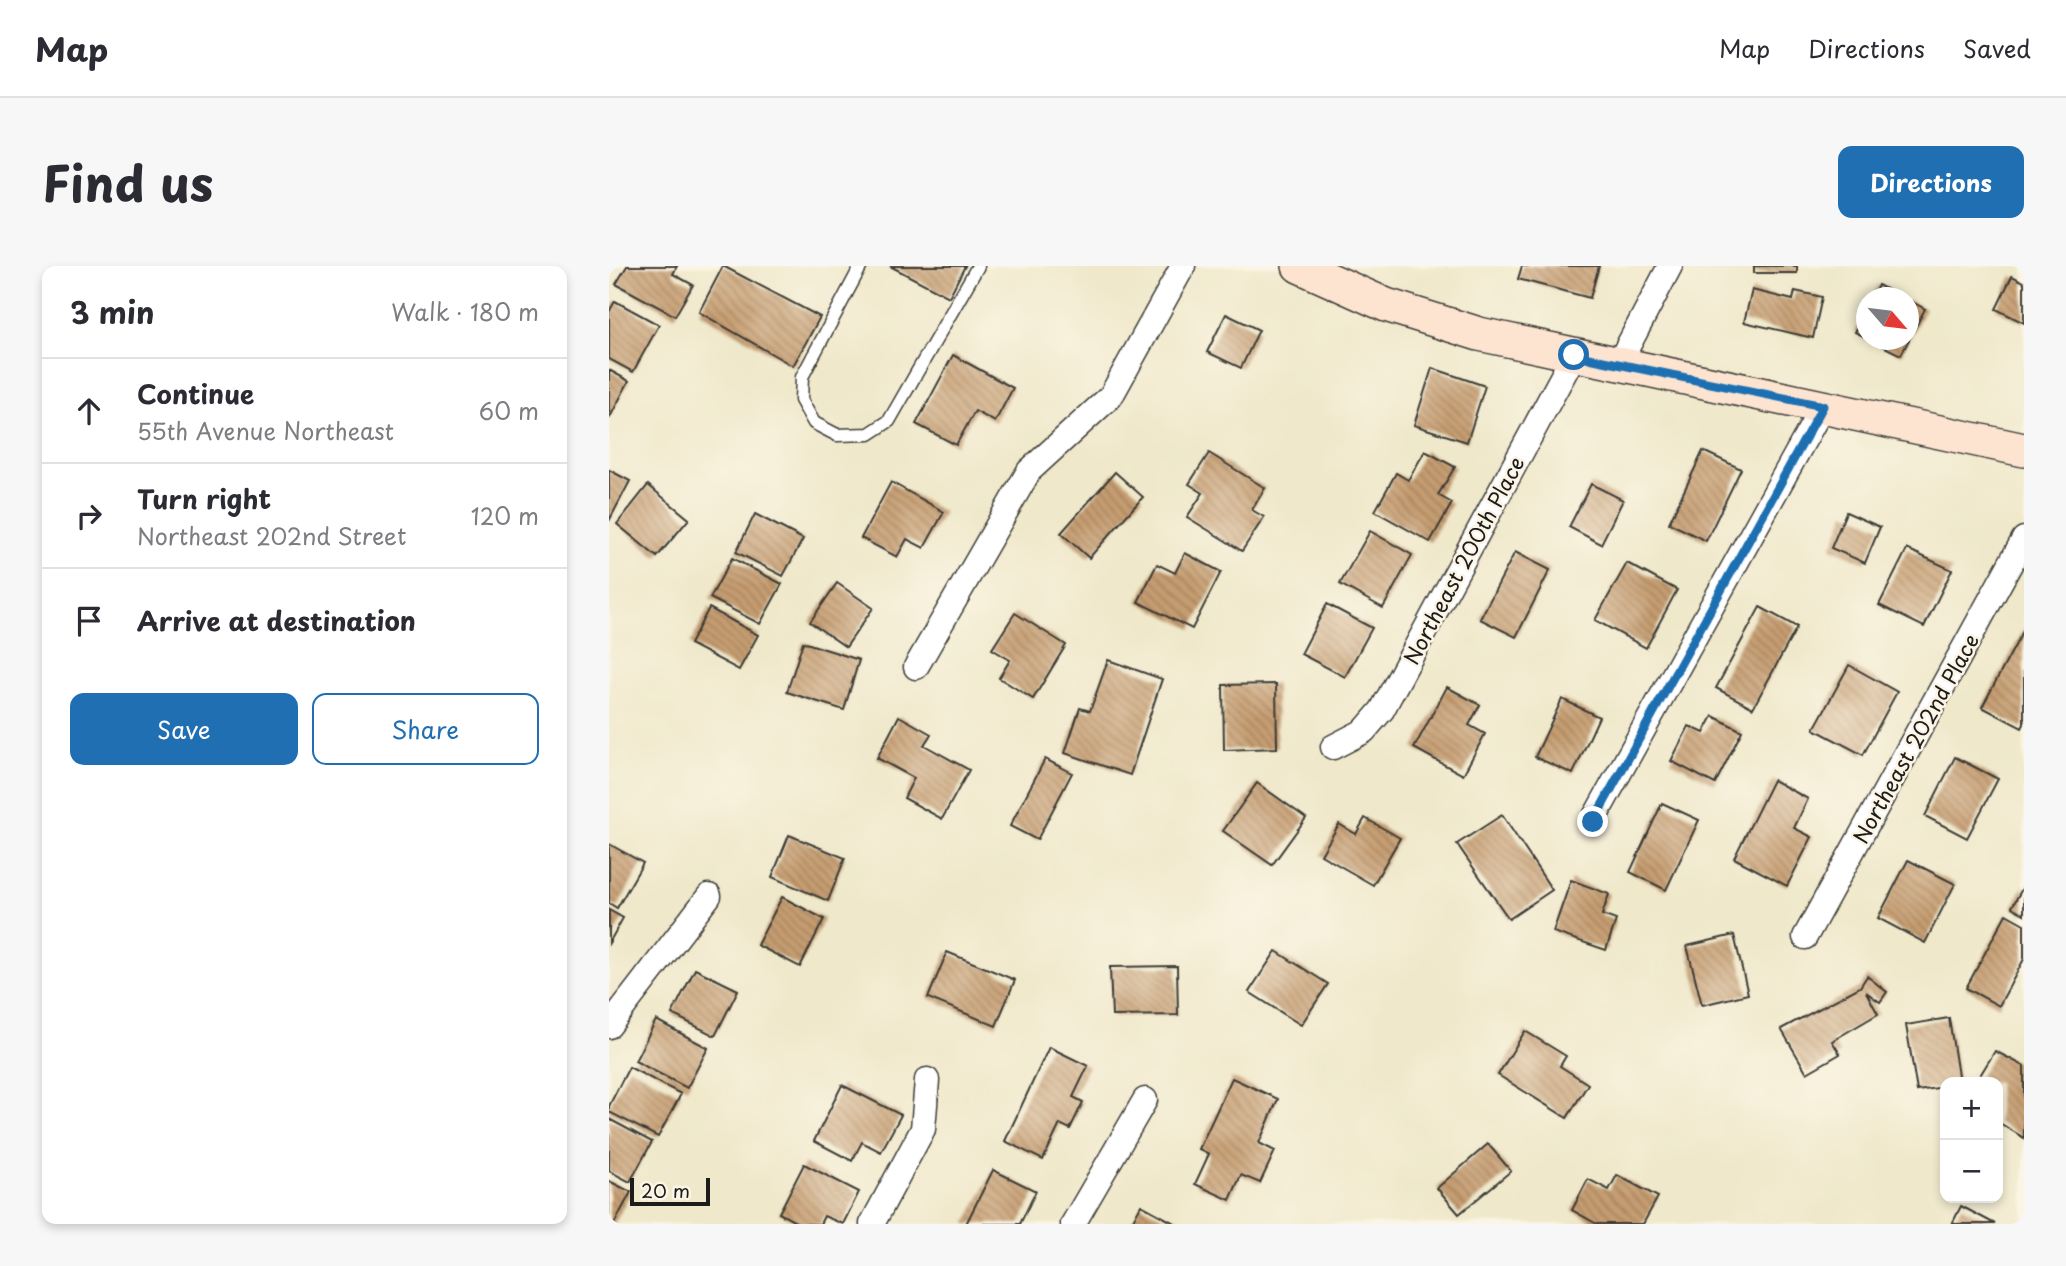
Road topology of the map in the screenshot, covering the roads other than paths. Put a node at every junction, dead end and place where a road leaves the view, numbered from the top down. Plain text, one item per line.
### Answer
1 (861, 266) edge
2 (978, 266) edge
3 (1182, 266) edge
4 (1299, 266) edge
5 (1669, 266) edge
6 (1574, 355) junction
7 (1619, 363) junction
8 (1823, 406) junction
9 (2024, 450) edge
10 (2024, 539) edge
11 (916, 667) dead end
12 (1333, 747) dead end
13 (1593, 822) dead end
14 (709, 896) dead end
15 (1805, 937) dead end
16 (609, 1026) edge
17 (927, 1080) dead end
18 (1145, 1100) dead end
19 (872, 1224) edge
20 (1073, 1224) edge

1 - 2 lane
3 - 11 street
4 - 6 main road
5 - 7 street
6 - 7 main road
6 - 12 street, Northeast 200th Place
7 - 8 main road
8 - 9 main road
8 - 13 street
10 - 15 street, Northeast 202nd Place
14 - 16 street
17 - 19 street
18 - 20 street

